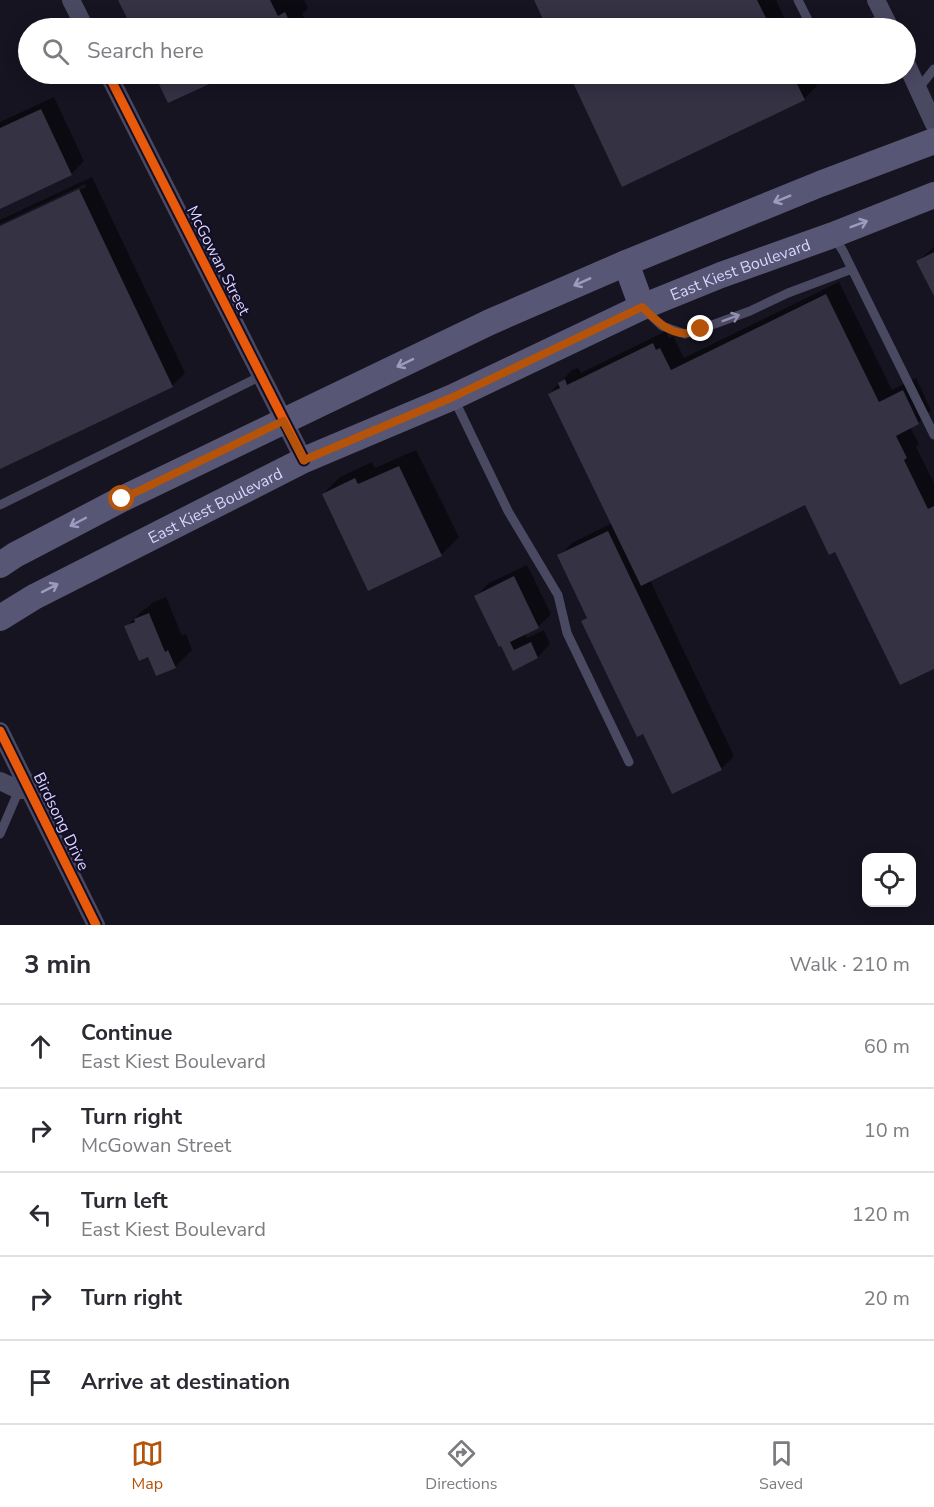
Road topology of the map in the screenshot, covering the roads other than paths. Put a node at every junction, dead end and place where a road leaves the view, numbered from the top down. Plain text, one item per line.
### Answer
1 (70, 0) edge
2 (798, 0) edge
3 (876, 0) edge
4 (80, 18) edge
5 (807, 18) edge
6 (885, 18) edge
7 (934, 69) edge
8 (113, 84) edge
9 (916, 84) edge
10 (918, 89) junction
11 (934, 124) edge
12 (934, 141) edge
13 (934, 195) edge
14 (833, 235) junction
15 (626, 263) junction
16 (852, 269) junction
17 (642, 307) junction
18 (261, 376) junction
19 (453, 397) junction
20 (283, 421) junction
21 (934, 435) edge
22 (304, 460) junction
23 (0, 505) edge
24 (0, 565) edge
25 (0, 618) edge
26 (0, 731) edge
27 (629, 762) dead end
28 (0, 781) edge
29 (24, 790) junction
30 (0, 834) edge
31 (96, 925) edge

1 - 4 street
2 - 5 lane
3 - 6 street
7 - 10 lane
8 - 18 street, McGowan Street
9 - 10 street
10 - 11 street
12 -> 15 main road
14 -> 13 main road, East Kiest Boulevard
14 - 16 lane
14 - 17 main road, East Kiest Boulevard
15 - 17 main road
15 -> 20 main road
17 -> 16 lane
16 - 21 lane
17 - 19 main road, East Kiest Boulevard
18 - 20 street, McGowan Street
18 - 23 lane
19 - 22 main road, East Kiest Boulevard
19 - 27 lane
20 - 22 street, McGowan Street
20 -> 24 main road
25 -> 22 main road, East Kiest Boulevard
26 - 29 street, Birdsong Drive
28 - 29 street
29 - 30 lane
29 - 31 street, Birdsong Drive

